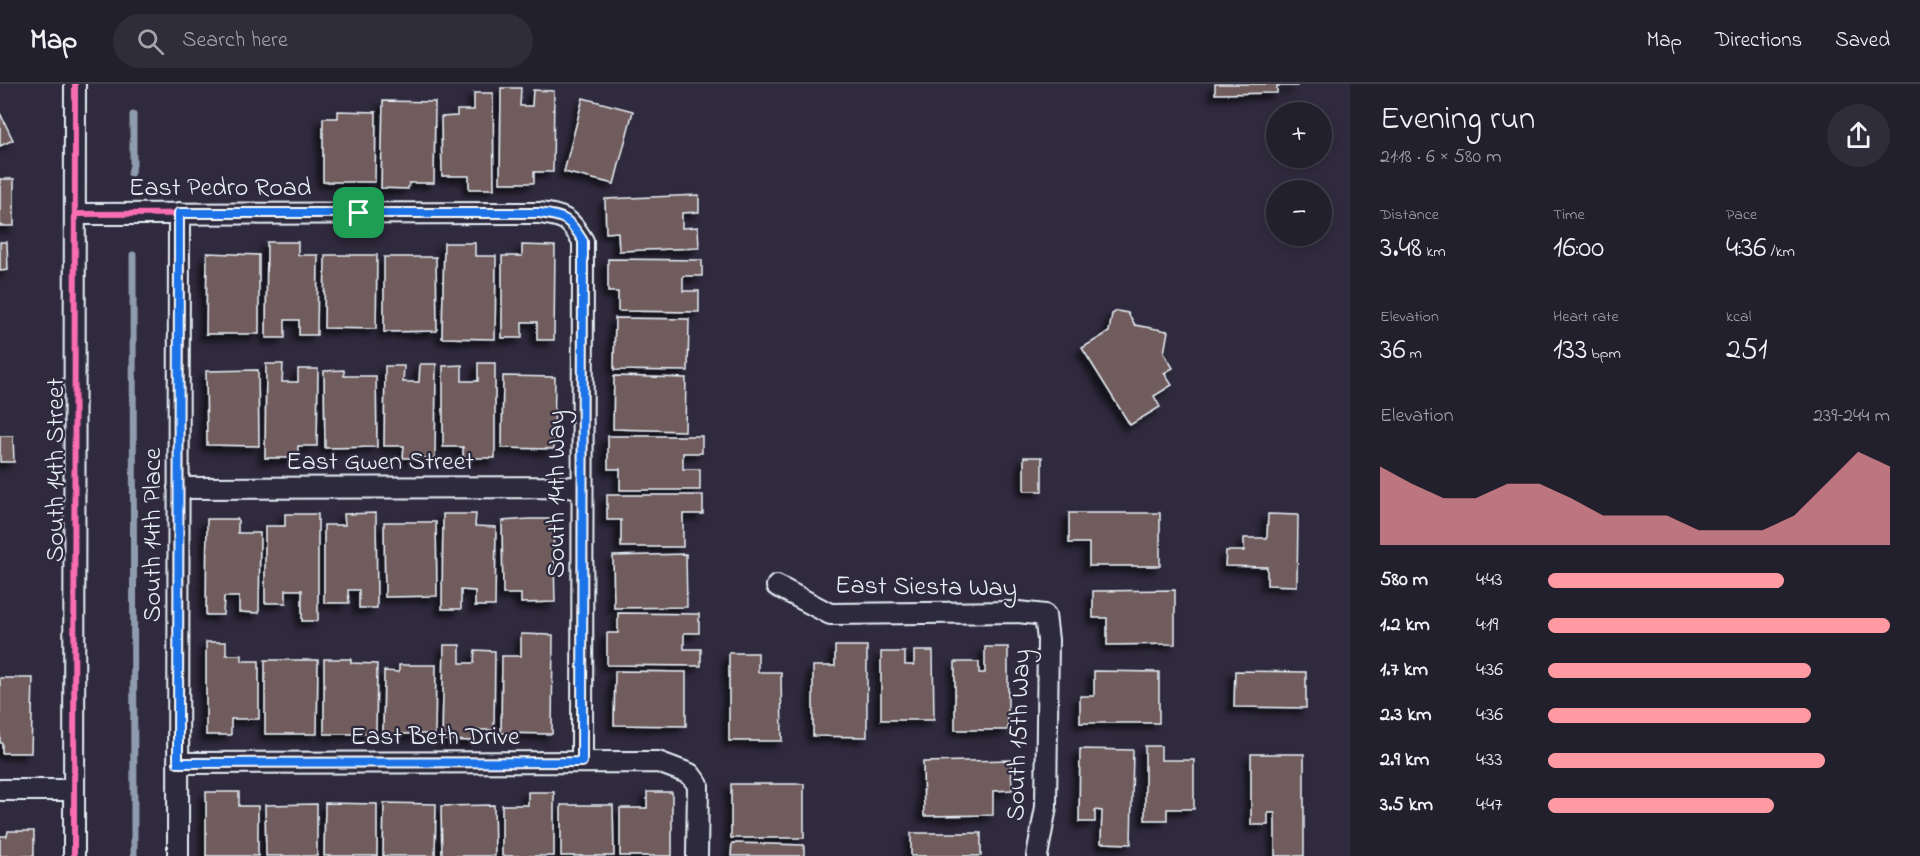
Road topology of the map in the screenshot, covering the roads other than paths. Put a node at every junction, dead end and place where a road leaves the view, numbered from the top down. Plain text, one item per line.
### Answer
1 (75, 84) edge
2 (179, 213) junction
3 (75, 214) junction
4 (576, 229) joint
5 (582, 487) junction
6 (178, 488) junction
7 (777, 586) dead end
8 (1045, 615) joint
9 (582, 762) junction
10 (178, 763) junction
11 (0, 790) edge
12 (74, 790) junction
13 (74, 856) edge
14 (178, 856) edge
15 (697, 856) edge
16 (1037, 856) edge

1 - 3 street, South 14th Street
2 - 3 street, East Pedro Road
2 - 4 street, East Pedro Road
2 - 6 street, South 14th Place
3 - 12 street, South 14th Street
4 - 5 street, South 14th Way
5 - 6 street, East Gwen Street
5 - 9 street, South 14th Way
6 - 10 street, South 14th Place
7 - 8 street, East Siesta Way
8 - 16 street, South 15th Way
9 - 10 street, East Beth Drive
9 - 15 street, East Beth Drive
10 - 14 street, South 14th Place
11 - 12 street
12 - 13 street, South 14th Street

